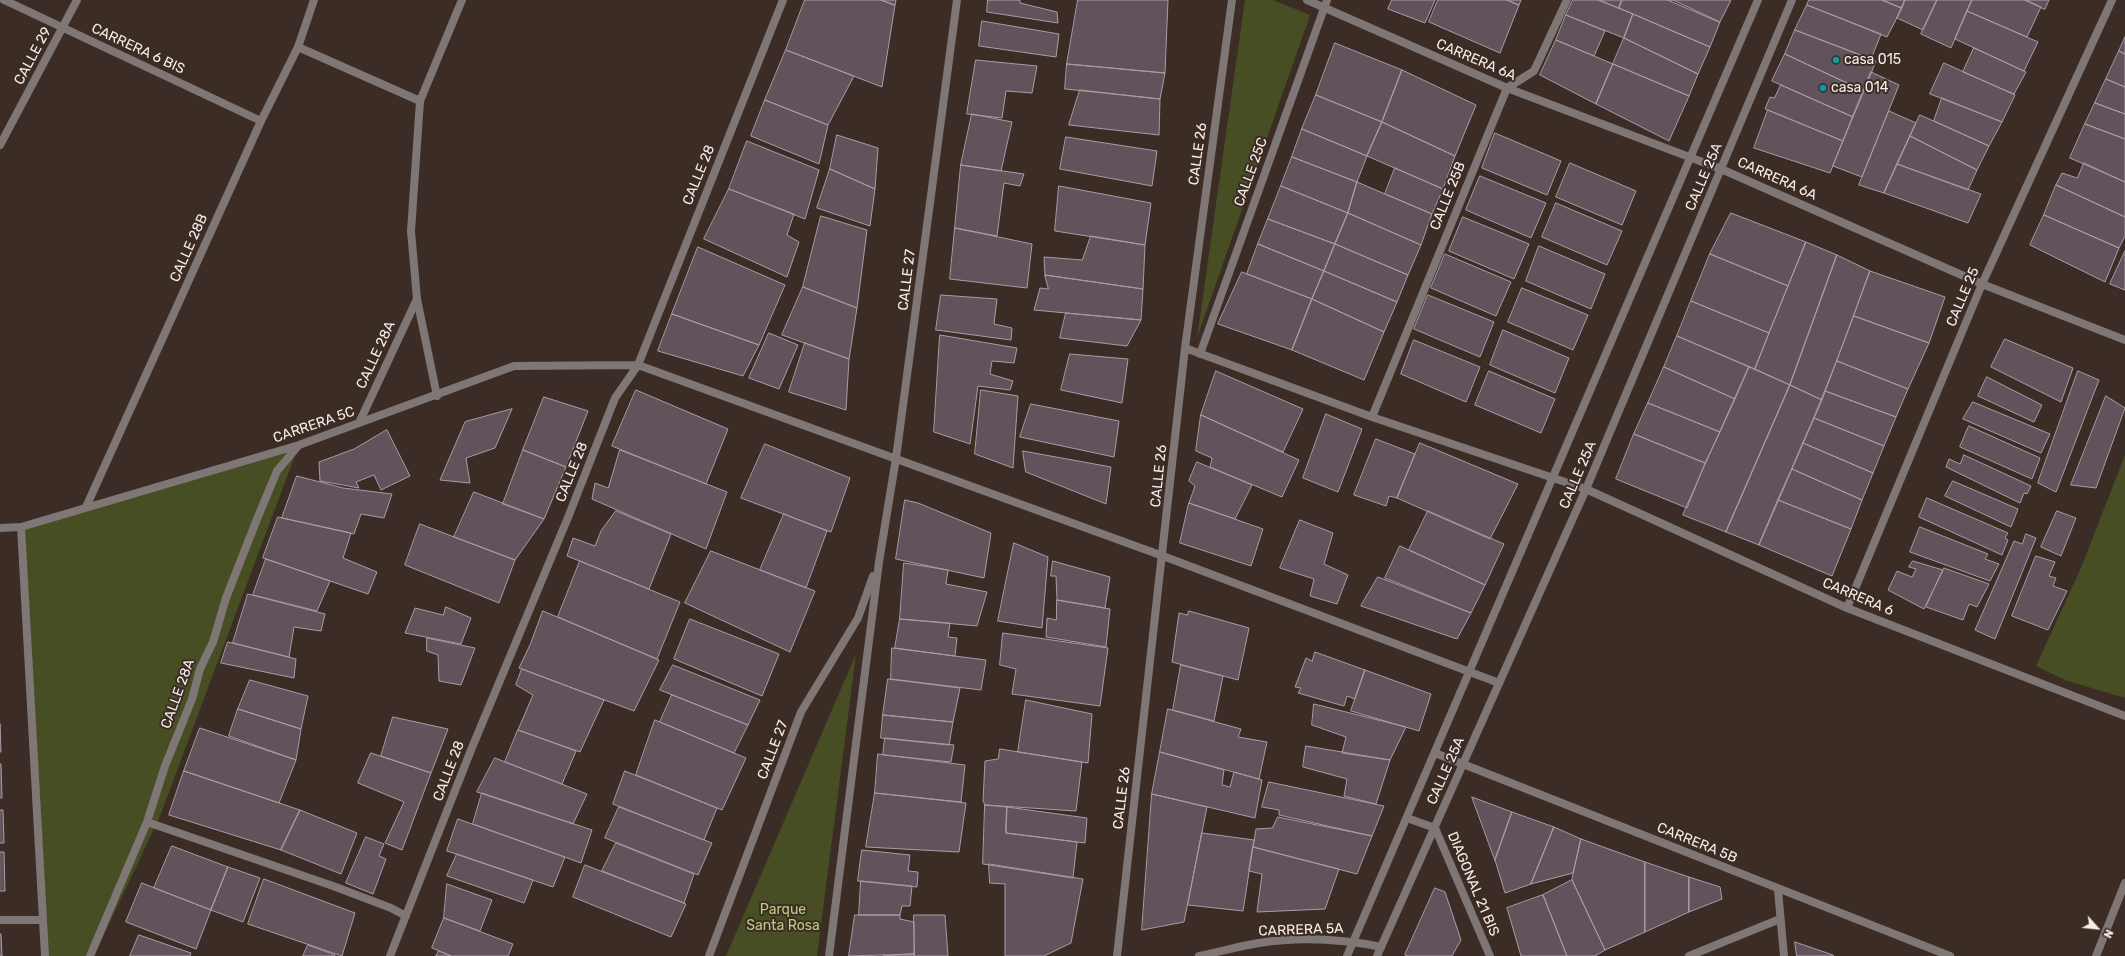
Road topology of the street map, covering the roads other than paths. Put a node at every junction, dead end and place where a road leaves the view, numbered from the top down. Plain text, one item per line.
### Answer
1 (4, 0) edge
2 (77, 0) edge
3 (314, 0) edge
4 (462, 0) edge
5 (783, 0) edge
6 (956, 0) edge
7 (1232, 0) edge
8 (1307, 0) edge
9 (1568, 0) edge
10 (1758, 0) edge
11 (1792, 0) edge
12 (2112, 0) edge
13 (1326, 4) edge
14 (63, 28) junction
15 (298, 47) junction
16 (1506, 88) junction
17 (420, 101) junction
18 (261, 121) junction
19 (0, 146) edge
20 (1690, 158) junction
21 (1721, 169) junction
22 (1982, 284) junction
23 (417, 299) junction
24 (2125, 340) edge
25 (1185, 348) junction
26 (1200, 354) junction
27 (638, 365) junction
28 (437, 396) junction
29 (1372, 417) junction
30 (359, 423) junction
31 (299, 445) junction
32 (896, 458) junction
33 (1554, 478) junction
34 (1586, 489) junction
35 (86, 507) junction
36 (21, 527) junction
37 (0, 528) edge
38 (1163, 556) junction
39 (879, 562) junction
40 (1847, 608) junction
41 (1471, 671) junction
42 (1499, 683) junction
43 (2125, 716) edge
44 (1435, 753) junction
45 (1463, 764) junction
46 (1407, 818) junction
47 (147, 822) junction
48 (1434, 828) junction
49 (2125, 883) edge
50 (1778, 890) junction
51 (406, 916) junction
52 (1780, 919) junction
53 (0, 920) edge
54 (43, 920) junction
55 (1354, 941) junction
56 (1381, 947) junction
57 (45, 956) edge
58 (90, 956) edge
59 (390, 956) edge
60 (709, 956) edge
61 (829, 956) edge
62 (1117, 956) edge
63 (1199, 956) edge
64 (1347, 956) edge
65 (1377, 956) edge
66 (1490, 956) edge
67 (1689, 956) edge
68 (1784, 956) edge
69 (1950, 956) edge
70 (2096, 956) edge

1 - 14 street, CARRERA 6 BIS
2 - 14 street, CALLE 29
3 - 15 street, CALLE 28B
4 - 17 street
5 - 27 street, CALLE 28
6 - 32 street, CALLE 27
7 - 25 street, CALLE 26
8 - 13 street, CARRERA 6A
9 - 16 street
10 - 20 street, CALLE 25A
11 - 21 street, CALLE 25A
12 - 22 street, CALLE 25
13 - 16 street, CARRERA 6A
13 - 26 street, CALLE 25C
14 - 18 street, CARRERA 6 BIS
14 - 19 street, CALLE 29
15 - 17 street
15 - 18 street, CALLE 28B
16 - 20 street, CARRERA 6A
16 - 29 street, CALLE 25B
17 - 23 street
18 - 35 street, CALLE 28B
20 - 21 street, CARRERA 6A
20 - 33 street, CALLE 25A
21 - 22 street, CARRERA 6A
21 - 34 street, CALLE 25A
22 - 24 street, CARRERA 6A
22 - 40 street, CALLE 25
23 - 28 street
23 - 30 street, CALLE 28A
25 - 26 street, CARRERA 6
25 - 38 street, CALLE 26
26 - 29 street, CARRERA 6
27 - 28 street, CARRERA 5C
27 - 32 street
27 - 51 street, CALLE 28
28 - 30 street, CARRERA 5C
29 - 33 street, CARRERA 6
30 - 31 street, CARRERA 5C
31 - 35 street, CARRERA 5C
31 - 47 street, CALLE 28A
32 - 38 street
32 - 39 street, CALLE 27
33 - 34 street, CARRERA 6
33 - 41 street, CALLE 25A
34 - 40 street, CARRERA 6
34 - 42 street, CALLE 25A
35 - 36 street, CARRERA 5C
36 - 37 street, CARRERA 5C
36 - 54 street
38 - 41 street
38 - 62 street, CALLE 26
39 - 60 street, CALLE 27
39 - 61 street, CALLE 27
40 - 43 street, CARRERA 6
41 - 42 street
41 - 44 street, CALLE 25A
42 - 45 street, CALLE 25A
44 - 45 street, CARRERA 5B
44 - 46 street, CALLE 25A
45 - 48 street, CALLE 25A
45 - 50 street, CARRERA 5B
46 - 48 street, DIAGONAL 21 BIS
46 - 55 street, CALLE 25A
47 - 51 street
47 - 58 street, CALLE 28A
48 - 56 street, CALLE 25A
48 - 66 street, DIAGONAL 21 BIS
49 - 70 street
50 - 52 street
50 - 69 street, CARRERA 5B
51 - 59 street, CALLE 28
52 - 67 street
52 - 68 street
53 - 54 street
54 - 57 street
55 - 56 street, CARRERA 5A
55 - 63 street, CARRERA 5A
55 - 64 street, CALLE 25A
56 - 65 street, CALLE 25A

